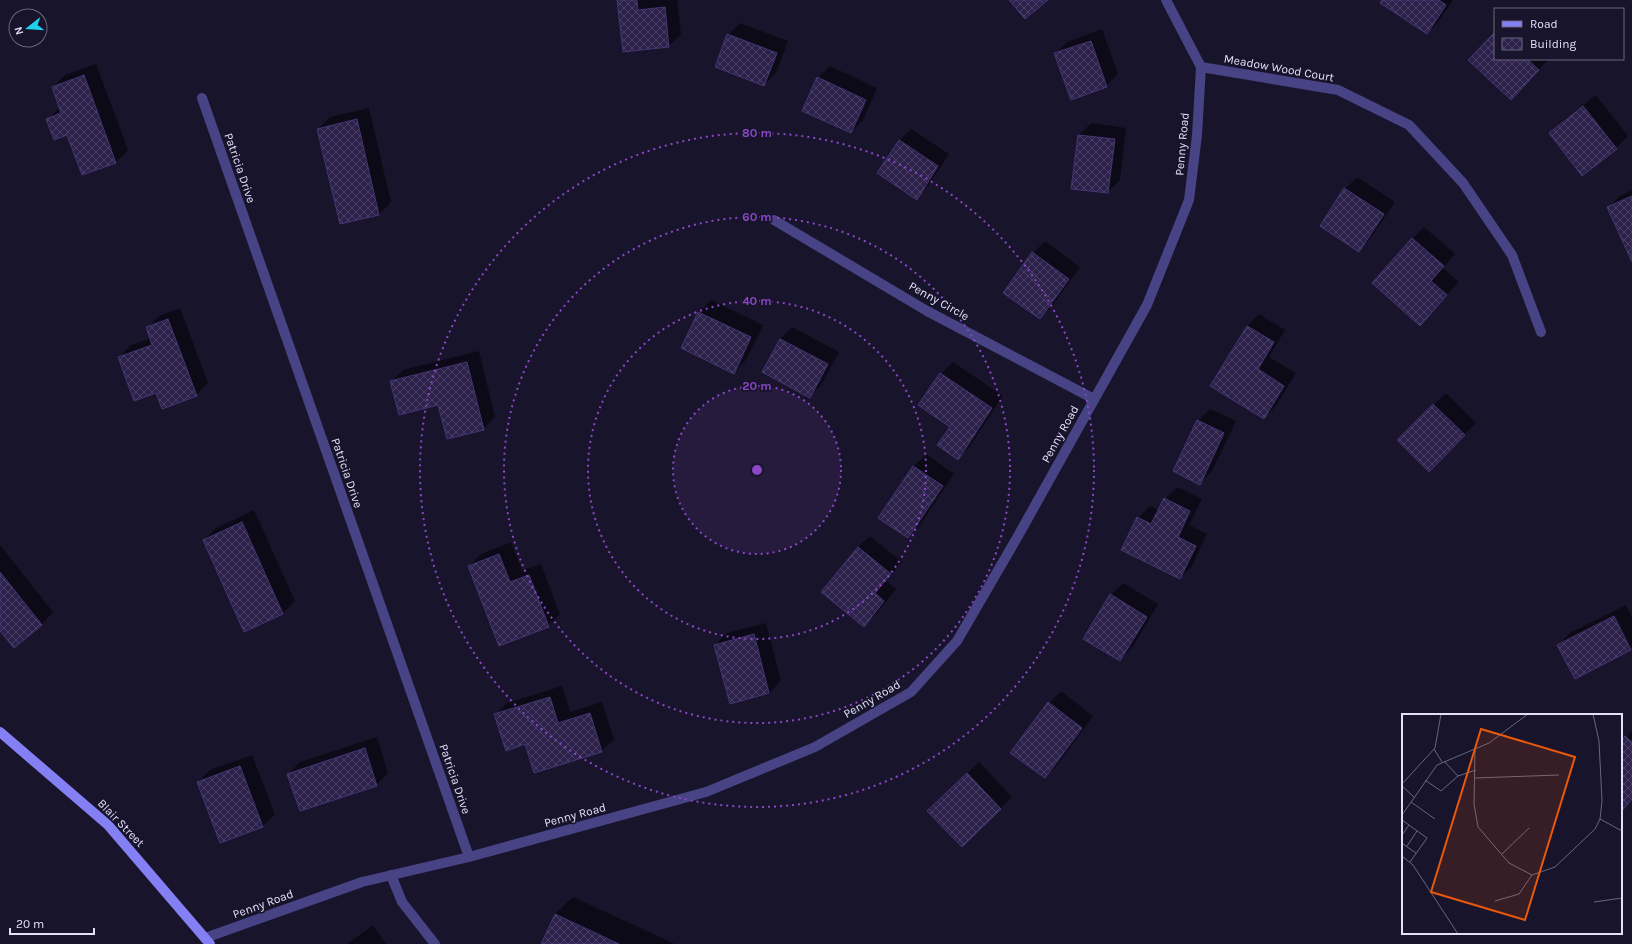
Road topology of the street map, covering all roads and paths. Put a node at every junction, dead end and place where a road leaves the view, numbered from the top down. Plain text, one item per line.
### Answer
1 (1166, 0) edge
2 (1201, 67) junction
3 (202, 98) dead end
4 (774, 220) dead end
5 (1541, 332) dead end
6 (1094, 399) junction
7 (0, 732) edge
8 (469, 857) junction
9 (391, 875) junction
10 (208, 941) edge
11 (435, 944) edge

1 - 2 street
2 - 5 street, Meadow Wood Court
2 - 6 street, Penny Road
3 - 8 street, Patricia Drive
4 - 6 street, Penny Circle
6 - 8 street, Penny Road
7 - 10 street, Blair Street
8 - 9 street, Penny Road
9 - 10 street, Penny Road
9 - 11 street

